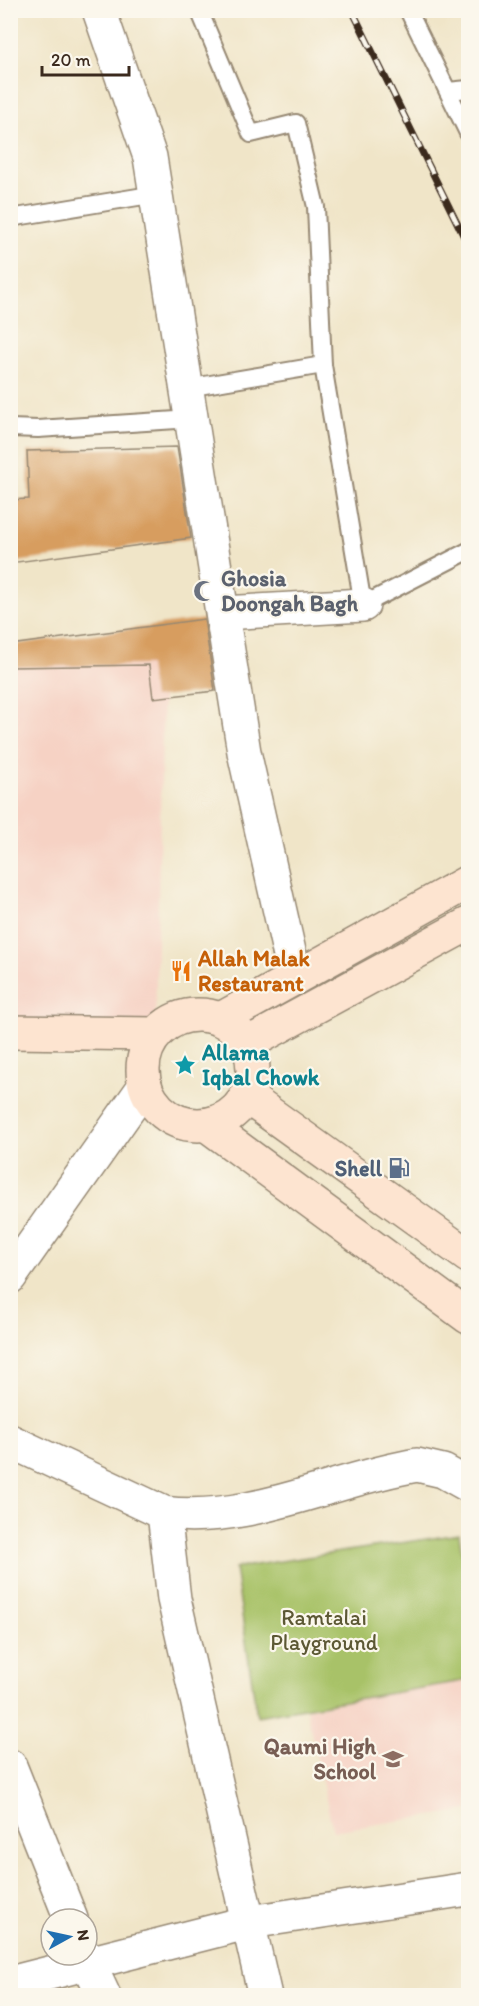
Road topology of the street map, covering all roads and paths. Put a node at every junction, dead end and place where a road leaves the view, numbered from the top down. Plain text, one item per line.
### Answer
1 (99, 10) edge
2 (199, 10) edge
3 (408, 10) edge
4 (468, 89) edge
5 (448, 91) junction
6 (468, 133) edge
7 (156, 194) junction
8 (10, 218) edge
9 (323, 365) junction
10 (189, 403) junction
11 (10, 428) edge
12 (468, 551) edge
13 (363, 605) junction
14 (223, 613) junction
15 (468, 882) edge
16 (468, 924) edge
17 (295, 978) junction
18 (221, 1019) junction
19 (10, 1032) edge
20 (155, 1034) junction
21 (247, 1044) junction
22 (144, 1087) junction
23 (247, 1097) junction
24 (207, 1125) junction
25 (468, 1256) edge
26 (10, 1277) edge
27 (468, 1317) edge
28 (10, 1441) edge
29 (468, 1485) edge
30 (164, 1513) junction
31 (10, 1766) edge
32 (468, 1889) edge
33 (66, 1907) edge
34 (250, 1922) junction
35 (99, 1955) edge
36 (59, 1967) edge
37 (90, 1967) edge
38 (10, 1983) edge
39 (104, 1995) edge
40 (265, 1995) edge

1 - 7 street
2 - 9 lane
3 - 5 lane
4 - 5 lane
5 - 6 lane
7 - 8 lane
7 - 10 street
9 - 10 lane
9 - 13 lane
10 - 11 lane
10 - 14 street
12 - 13 lane
13 - 14 street
14 - 17 street
15 - 17 main road
16 - 21 main road
17 - 18 main road
18 - 20 main road
18 - 21 main road
19 - 20 main road
20 - 22 main road
21 - 23 main road
22 - 24 main road
22 - 26 street
23 - 24 main road
23 - 25 main road
24 - 27 main road
28 - 30 street
29 - 30 street
30 - 34 street
31 - 33 street
32 - 34 street
34 - 35 street
34 - 40 street
36 - 38 street
37 - 39 street

